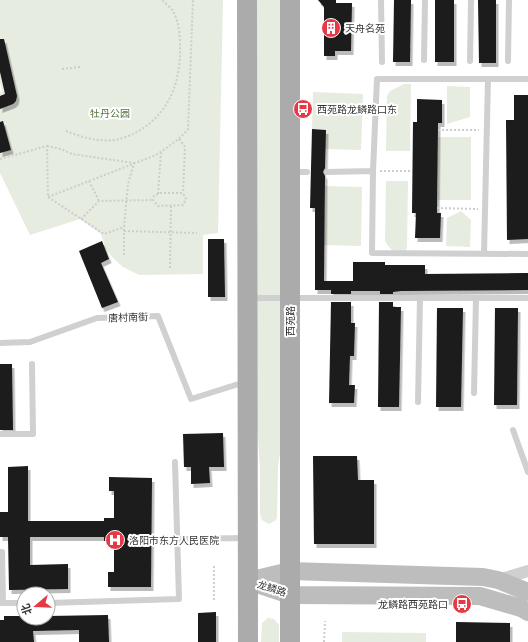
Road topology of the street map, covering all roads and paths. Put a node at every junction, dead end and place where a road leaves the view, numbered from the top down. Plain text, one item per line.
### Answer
1 (162, 0) edge
2 (194, 0) edge
3 (247, 0) edge
4 (290, 0) edge
5 (381, 0) edge
6 (425, 0) edge
7 (471, 0) edge
8 (509, 0) edge
9 (424, 60) dead end
10 (508, 60) dead end
11 (470, 61) dead end
12 (382, 62) dead end
13 (81, 67) dead end
14 (62, 69) dead end
15 (488, 79) junction
16 (528, 79) edge
17 (438, 130) dead end
18 (487, 130) junction
19 (66, 131) dead end
20 (179, 139) junction
21 (47, 146) junction
22 (161, 152) junction
23 (0, 159) edge
24 (134, 163) junction
25 (373, 171) junction
26 (412, 171) dead end
27 (327, 172) dead end
28 (89, 181) junction
29 (183, 193) junction
30 (158, 194) junction
31 (48, 197) junction
32 (126, 200) junction
33 (154, 200) junction
34 (99, 201) junction
35 (171, 206) junction
36 (437, 208) dead end
37 (485, 209) junction
38 (81, 219) junction
39 (124, 227) junction
40 (124, 231) junction
41 (170, 233) junction
42 (197, 233) dead end
43 (484, 254) junction
44 (528, 254) edge
45 (124, 256) dead end
46 (170, 268) dead end
47 (248, 298) junction
48 (290, 298) junction
49 (420, 298) junction
50 (476, 298) junction
51 (528, 298) edge
52 (0, 343) edge
53 (32, 364) dead end
54 (248, 381) junction
55 (474, 393) dead end
56 (418, 402) dead end
57 (513, 430) dead end
58 (0, 434) edge
59 (175, 462) dead end
60 (528, 472) edge
61 (248, 538) junction
62 (177, 539) junction
63 (0, 552) edge
64 (214, 566) dead end
65 (290, 571) junction
66 (528, 571) edge
67 (498, 580) junction
68 (248, 581) junction
69 (528, 592) edge
70 (290, 594) junction
71 (214, 600) dead end
72 (2, 603) edge
73 (16, 603) edge
74 (56, 603) edge
75 (528, 612) edge
76 (325, 621) dead end
77 (248, 642) edge
78 (290, 642) edge
79 (324, 642) edge

1 - 19 path
2 - 20 path
3 - 47 main road
4 - 48 main road, 西苑路
5 - 12 lane
6 - 9 lane
7 - 11 lane
8 - 10 lane
13 - 14 path
15 - 16 lane
15 - 18 lane
15 - 25 lane
17 - 18 path
18 - 37 lane
20 - 22 path
20 - 29 path
21 - 23 path
21 - 24 path
21 - 31 path
22 - 24 path
22 - 30 path
24 - 28 path
24 - 32 path
25 - 26 path
25 - 27 lane
25 - 43 lane
28 - 31 path
28 - 34 path
29 - 30 path
29 - 35 path
30 - 33 path
31 - 38 path
32 - 33 path
32 - 34 path
32 - 39 path
33 - 35 path
34 - 38 path
35 - 41 path
36 - 37 path
37 - 43 lane
38 - 39 path
39 - 40 path
40 - 41 path
40 - 45 path
41 - 42 path
41 - 46 path
43 - 44 lane
47 - 48 lane
47 - 54 main road
48 - 49 lane
48 - 65 main road, 西苑路
49 - 50 lane
49 - 56 lane
50 - 51 lane
50 - 55 lane
52 - 54 lane, 唐村南街
53 - 58 lane
54 - 61 main road
57 - 60 lane
59 - 62 lane
61 - 62 lane
61 - 68 main road
62 - 74 lane
63 - 72 lane
64 - 71 path
65 - 67 main road, 龙鳞路
65 - 68 main road, 龙鳞路
65 - 70 main road, 西苑路
66 - 67 street
67 - 69 main road, 龙鳞路
68 - 70 main road, 龙鳞路
68 - 77 main road
70 - 75 main road, 龙鳞路
70 - 78 main road, 西苑路
72 - 73 lane
76 - 79 path

